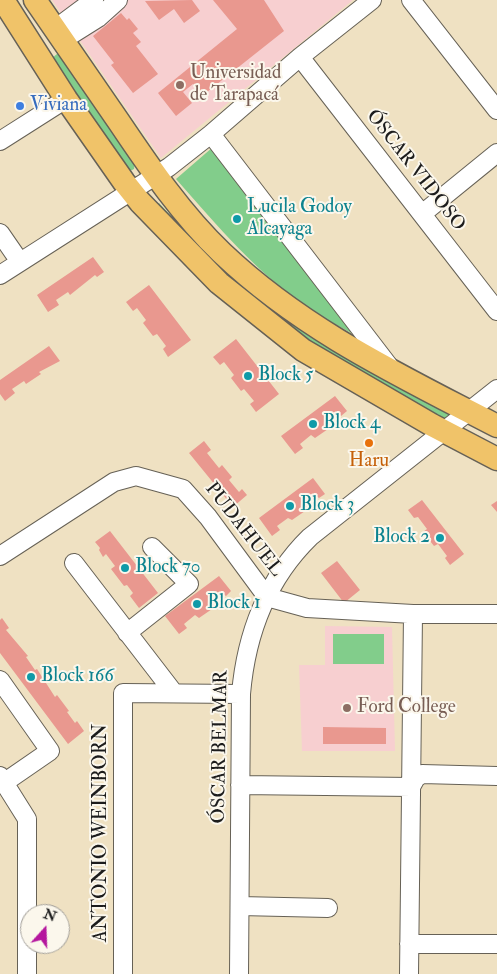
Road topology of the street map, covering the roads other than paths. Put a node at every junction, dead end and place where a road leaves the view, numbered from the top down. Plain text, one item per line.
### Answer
1 (3, 0) edge
2 (35, 0) edge
3 (372, 0) edge
4 (411, 0) edge
5 (105, 1) edge
6 (59, 35) junction
7 (38, 56) junction
8 (300, 57) junction
9 (66, 99) junction
10 (497, 110) edge
11 (211, 134) junction
12 (0, 141) edge
13 (497, 153) edge
14 (155, 175) junction
15 (131, 191) junction
16 (422, 214) junction
17 (0, 233) edge
18 (20, 262) junction
19 (0, 274) edge
20 (497, 310) edge
21 (394, 373) junction
22 (497, 389) edge
23 (469, 411) junction
24 (497, 426) edge
25 (444, 431) junction
26 (497, 459) edge
27 (152, 547) dead end
28 (0, 556) edge
29 (74, 563) dead end
30 (267, 597) junction
31 (413, 614) junction
32 (497, 614) edge
33 (127, 633) junction
34 (0, 680) edge
35 (174, 693) junction
36 (241, 694) junction
37 (497, 776) edge
38 (2, 779) edge
39 (240, 785) junction
40 (411, 787) junction
41 (240, 906) junction
42 (328, 908) dead end
43 (409, 944) junction
44 (497, 944) edge
45 (27, 974) edge
46 (122, 974) edge
47 (240, 974) edge
48 (409, 974) edge

1 - 7 main road
2 - 6 main road
3 - 8 street
4 - 10 street
5 - 6 street
6 - 7 main road
6 - 14 main road
7 - 9 main road
8 - 11 street
8 - 16 street, ÓSCAR VIDOSO
9 - 12 street
9 - 15 main road
11 - 14 street
11 - 21 street
13 - 16 street
14 - 15 street
14 - 21 main road
15 - 18 street
15 - 25 main road
16 - 20 street, ÓSCAR VIDOSO
17 - 18 street
18 - 19 street
21 - 23 main road
22 - 23 street, ÓSCAR BELMAR
23 - 24 main road
23 - 25 street, ÓSCAR BELMAR
25 - 26 main road
25 - 30 street, ÓSCAR BELMAR
27 - 33 street
28 - 30 street, PUDAHUEL
29 - 33 street
30 - 31 street
30 - 36 street, ÓSCAR BELMAR
31 - 32 street
31 - 40 street
33 - 35 street
34 - 38 street
35 - 36 street
35 - 46 street, ANTONIO WEINBORN
36 - 39 street, ÓSCAR BELMAR
37 - 40 street
38 - 45 street
39 - 40 street
39 - 41 street, ÓSCAR BELMAR
40 - 43 street
41 - 42 street
41 - 47 street, ÓSCAR BELMAR
43 - 44 street
43 - 48 street

